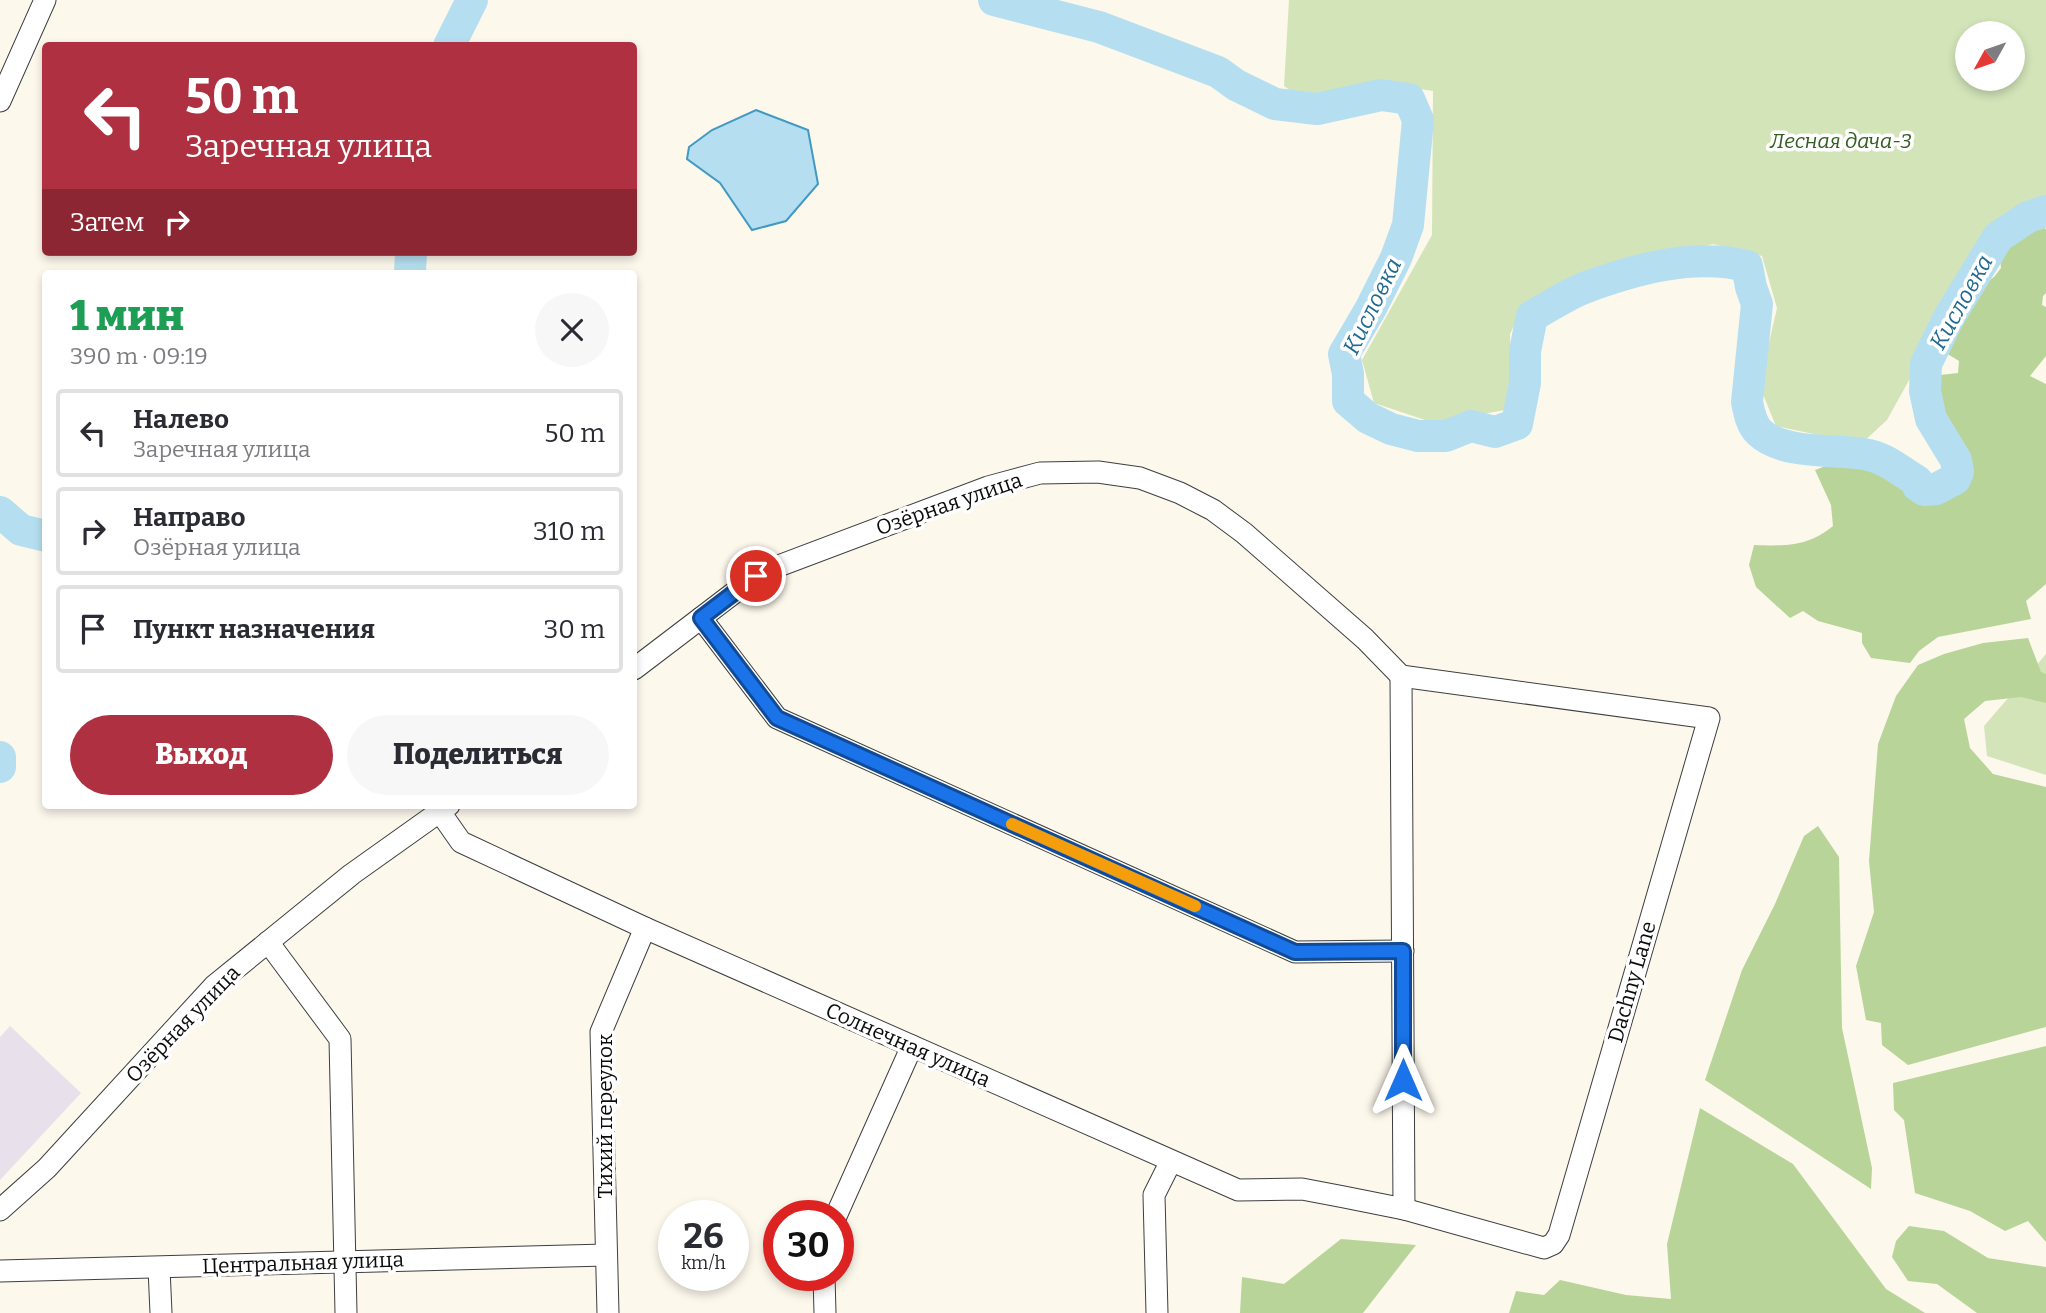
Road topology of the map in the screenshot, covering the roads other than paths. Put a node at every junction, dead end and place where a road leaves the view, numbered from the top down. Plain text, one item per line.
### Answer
1 (45, 0) edge
2 (0, 101) edge
3 (701, 618) junction
4 (637, 666) edge
5 (1401, 676) junction
6 (445, 809) edge
7 (645, 928) junction
8 (268, 942) junction
9 (1403, 951) junction
10 (912, 1046) junction
11 (1171, 1161) junction
12 (842, 1200) edge
13 (1404, 1209) junction
14 (0, 1210) edge
15 (1553, 1244) joint
16 (606, 1255) junction
17 (345, 1260) junction
18 (159, 1268) junction
19 (0, 1271) edge
20 (824, 1291) edge
21 (161, 1313) edge
22 (346, 1313) edge
23 (608, 1313) edge
24 (825, 1313) edge
25 (1157, 1313) edge

1 - 2 street
3 - 4 street, Озёрная улица
3 - 5 street, Озёрная улица
3 - 9 street
5 - 9 street
5 - 15 street, Dachny Lane
6 - 7 street, Солнечная улица
6 - 8 street, Озёрная улица
7 - 10 street, Солнечная улица
7 - 16 street, Тихий переулок
8 - 14 street, Озёрная улица
8 - 17 street
9 - 13 street
10 - 11 street, Солнечная улица
10 - 12 street
11 - 13 street, Солнечная улица
11 - 25 street
13 - 15 street, Солнечная улица
16 - 17 street, Центральная улица
16 - 23 street, Тихий переулок
17 - 18 street, Центральная улица
17 - 22 street
18 - 19 street, Центральная улица
18 - 21 street
20 - 24 street

